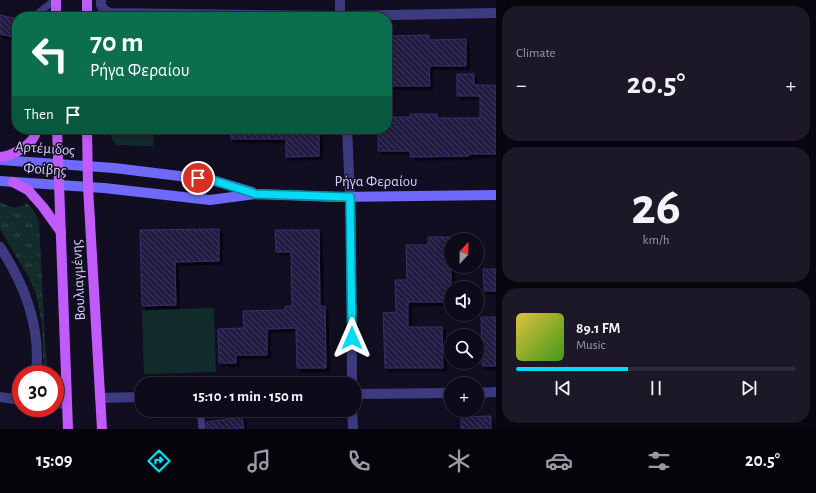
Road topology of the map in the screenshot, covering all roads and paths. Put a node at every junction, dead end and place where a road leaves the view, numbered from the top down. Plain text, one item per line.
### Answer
1 (55, 0) edge
2 (87, 0) edge
3 (101, 0) edge
4 (340, 0) edge
5 (39, 12) edge
6 (56, 12) edge
7 (87, 12) edge
8 (108, 12) edge
9 (340, 12) edge
10 (496, 13) edge
11 (392, 16) edge
12 (36, 134) edge
13 (57, 134) edge
14 (87, 134) edge
15 (347, 134) edge
16 (0, 159) edge
17 (58, 164) junction
18 (87, 166) junction
19 (0, 181) edge
20 (13, 182) junction
21 (59, 185) junction
22 (88, 187) junction
23 (256, 194) junction
24 (496, 195) edge
25 (350, 197) junction
26 (61, 232) junction
27 (0, 247) edge
28 (37, 365) edge
29 (352, 377) edge
30 (496, 392) edge
31 (444, 393) edge
32 (484, 393) edge
33 (361, 394) edge
34 (0, 397) edge
35 (100, 398) junction
36 (135, 398) edge
37 (12, 399) edge
38 (66, 404) joint
39 (201, 417) edge
40 (352, 417) edge
41 (68, 429) edge
42 (102, 429) edge
43 (202, 429) edge
44 (352, 429) edge

1 - 5 lane
1 - 6 main road
2 - 7 main road
3 - 8 street
4 - 9 street
10 - 11 street
12 - 16 main road
13 - 17 main road, Βουλιαγμένης
14 - 18 main road, Βουλιαγμένης
15 - 25 street
16 - 17 street, Αρτέμιδος
17 - 18 street, Αρτέμιδος
17 - 21 main road, Βουλιαγμένης
18 - 22 main road, Βουλιαγμένης
18 - 23 street, Ρήγα Φεραίου
19 - 20 street, Φοίβης
20 - 21 street, Φοίβης
20 - 26 main road
21 - 22 street, Φοίβης
21 - 26 main road, Βουλιαγμένης
22 - 23 street, Ρήγα Φεραίου
22 - 35 main road, Βουλιαγμένης
23 - 25 street, Ρήγα Φεραίου
24 - 25 street, Ρήγα Φεραίου
25 - 29 street
26 - 38 main road, Βουλιαγμένης
27 - 28 street
30 - 32 street
31 - 33 street
34 - 37 street
35 - 36 street
35 - 42 main road, Βουλιαγμένης
38 - 41 main road, Βουλιαγμένης
39 - 43 lane
40 - 44 street

